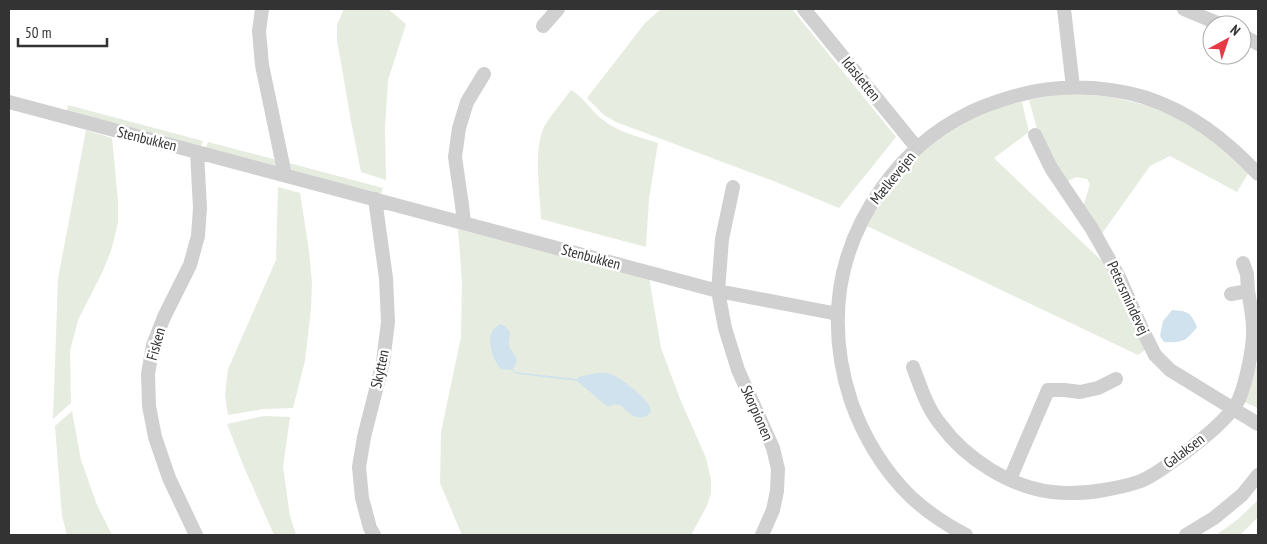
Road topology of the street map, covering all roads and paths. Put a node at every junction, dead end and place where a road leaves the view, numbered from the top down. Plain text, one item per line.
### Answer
1 (262, 9) edge
2 (558, 9) edge
3 (804, 9) edge
4 (1064, 9) edge
5 (1184, 9) edge
6 (1202, 17) edge
7 (543, 26) dead end
8 (484, 74) dead end
9 (1073, 87) junction
10 (9, 102) edge
11 (1035, 135) dead end
12 (917, 148) junction
13 (197, 152) junction
14 (1258, 174) edge
15 (286, 175) junction
16 (733, 187) dead end
17 (375, 199) junction
18 (464, 223) junction
19 (1243, 263) dead end
20 (718, 290) junction
21 (1248, 291) junction
22 (1231, 294) dead end
23 (838, 314) junction
24 (913, 368) dead end
25 (1116, 379) dead end
26 (1233, 408) junction
27 (1258, 424) edge
28 (1258, 475) edge
29 (1010, 479) junction
30 (196, 535) edge
31 (374, 535) edge
32 (762, 535) edge
33 (966, 535) edge
34 (1186, 535) edge

1 - 15 street
2 - 7 street
3 - 12 street, Idasletten
4 - 9 street
5 - 6 street
8 - 18 street
9 - 12 street, Mælkevejen
9 - 14 street, Mælkevejen
10 - 13 street, Stenbukken
11 - 26 street, Petersmindevej
12 - 23 street, Mælkevejen
13 - 15 street, Stenbukken
13 - 30 street, Fisken
15 - 17 street, Stenbukken
16 - 20 street
17 - 18 street, Stenbukken
17 - 31 street, Skytten
18 - 20 street, Stenbukken
19 - 21 street, Galaksen
20 - 23 street, Stenbukken
20 - 32 street, Skorpionen
21 - 22 street
21 - 26 street, Galaksen
23 - 33 street, Mælkevejen
24 - 29 street, Galaksen
25 - 29 street
26 - 27 street, Petersmindevej
26 - 29 street, Galaksen
28 - 34 street

